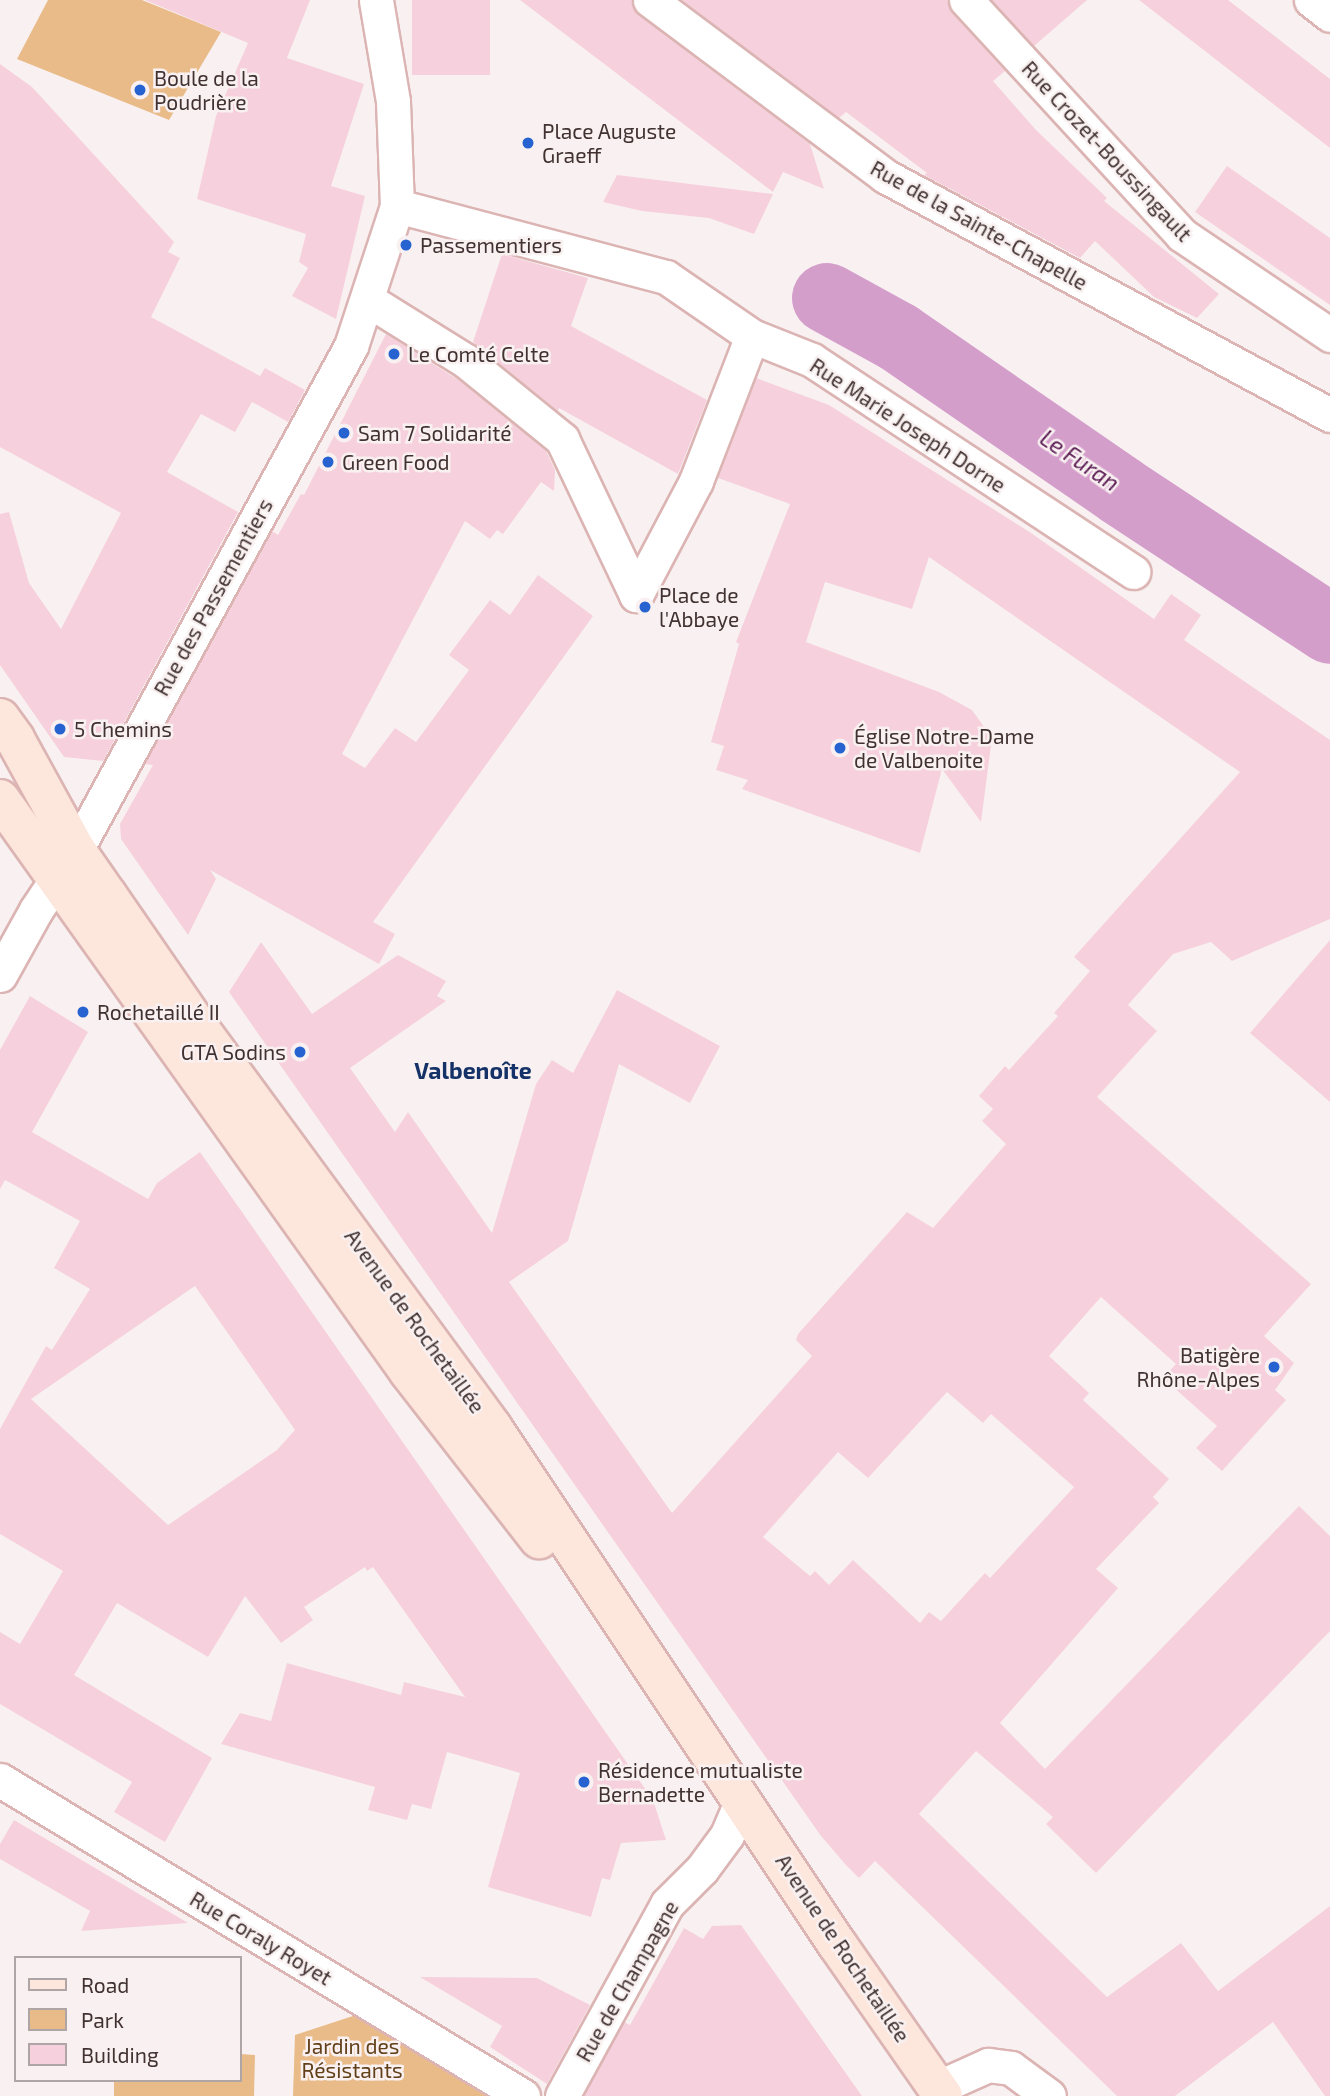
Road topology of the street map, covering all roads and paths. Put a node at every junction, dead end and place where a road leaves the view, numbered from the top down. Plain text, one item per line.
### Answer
1 (376, 0) edge
2 (650, 0) edge
3 (966, 0) edge
4 (1311, 0) edge
5 (1330, 15) edge
6 (397, 206) junction
7 (368, 300) junction
8 (752, 335) junction
9 (1330, 335) edge
10 (1330, 415) edge
11 (1133, 572) dead end
12 (0, 718) edge
13 (0, 752) edge
14 (109, 788) junction
15 (0, 799) edge
16 (49, 800) junction
17 (66, 864) junction
18 (0, 975) edge
19 (0, 1780) edge
20 (742, 1800) junction
21 (941, 2092) edge
22 (523, 2096) edge
23 (562, 2096) edge
24 (1049, 2096) edge

1 - 6 street, Rue des Passementiers
2 - 10 street, Rue de la Sainte-Chapelle
3 - 9 street, Rue Crozet-Boussingault
4 - 5 street
6 - 7 street, Rue des Passementiers
6 - 8 street, Rue Marie Joseph Dorne
7 - 8 street
7 - 14 street, Rue des Passementiers
8 - 11 street, Rue Marie Joseph Dorne
12 - 16 street
13 - 16 street
14 - 16 street
14 - 17 street, Rue des Passementiers
15 - 17 street
16 - 17 street
17 - 18 street, Rue des Passementiers
17 - 20 street, Avenue de Rochetaillée
19 - 22 street, Rue Coraly Royet
20 - 21 street, Avenue de Rochetaillée
20 - 23 street, Rue de Champagne
21 - 24 street

